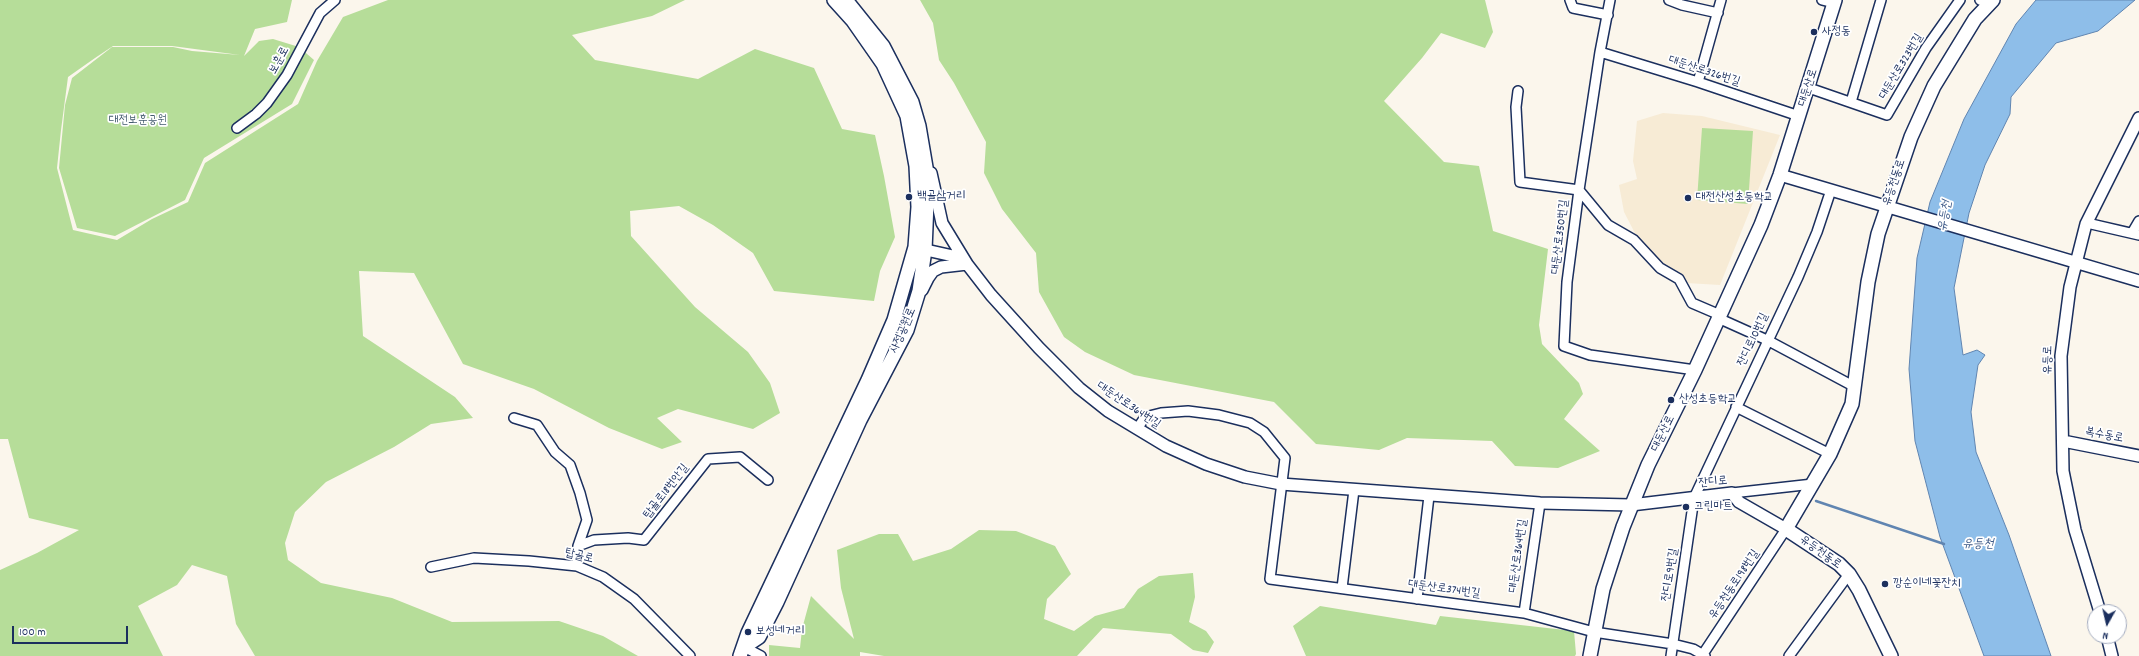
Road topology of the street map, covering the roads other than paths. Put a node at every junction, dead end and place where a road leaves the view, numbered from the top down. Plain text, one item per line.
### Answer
1 (335, 0) edge
2 (834, 0) edge
3 (846, 0) edge
4 (1570, 0) edge
5 (1610, 0) edge
6 (1669, 0) edge
7 (1721, 0) edge
8 (1822, 0) edge
9 (1881, 0) edge
10 (1960, 0) edge
11 (1988, 1) edge
12 (1835, 2) edge
13 (1718, 13) junction
14 (1608, 15) junction
15 (1600, 52) junction
16 (1698, 82) junction
17 (1809, 88) junction
18 (1518, 91) dead end
19 (1851, 102) junction
20 (1799, 116) junction
21 (2139, 118) edge
22 (237, 128) dead end
23 (924, 150) junction
24 (1780, 175) junction
25 (1579, 190) junction
26 (1831, 190) junction
27 (1892, 207) junction
28 (2139, 221) edge
29 (2087, 223) junction
30 (2135, 234) edge
31 (920, 248) junction
32 (2076, 263) junction
33 (967, 264) junction
34 (2139, 281) edge
35 (912, 315) junction
36 (1719, 317) junction
37 (1767, 340) junction
38 (1695, 370) junction
39 (1855, 387) junction
40 (1736, 407) junction
41 (514, 418) dead end
42 (1137, 429) junction
43 (2063, 441) junction
44 (1830, 454) junction
45 (2139, 456) edge
46 (768, 480) dead end
47 (1280, 484) junction
48 (1813, 484) junction
49 (1354, 490) junction
50 (1732, 493) junction
51 (1429, 496) junction
52 (1694, 498) junction
53 (1540, 503) junction
54 (1631, 505) junction
55 (1786, 529) junction
56 (578, 546) junction
57 (577, 566) junction
58 (431, 567) dead end
59 (1849, 574) junction
60 (1342, 588) junction
61 (1417, 599) junction
62 (2098, 604) edge
63 (1524, 613) junction
64 (1594, 632) junction
65 (1673, 644) junction
66 (2108, 644) edge
67 (742, 651) edge
68 (1888, 653) edge
69 (1704, 655) edge
70 (690, 656) edge
71 (761, 656) edge
72 (1590, 656) edge
73 (1671, 656) edge
74 (1789, 656) edge
75 (2112, 656) edge

1 - 22 street, 보훈로
2 - 31 main road, 사정공원로
3 - 23 main road, 사정공원로
4 - 14 street
5 - 14 street, 대둔산로350번길
6 - 13 street
7 - 13 street
8 - 12 street
9 - 19 street
10 - 19 street, 대둔산로323번길
11 - 27 main road, 유등천동로
12 - 17 main road, 대둔산로
13 - 16 street
14 - 15 street, 대둔산로350번길
15 - 16 street, 대둔산로326번길
15 - 25 street, 대둔산로350번길
16 - 20 street, 대둔산로326번길
17 - 19 street, 대둔산로323번길
17 - 20 main road, 대둔산로
18 - 25 street
20 - 24 main road, 대둔산로
21 - 29 street, 유등로
23 - 31 main road, 사정공원로
23 - 33 street
24 - 26 street
24 - 36 main road, 대둔산로
25 - 36 street
25 - 38 street, 대둔산로350번길
26 - 27 street
26 - 37 street, 잔디로10번길
27 - 32 street
27 - 39 main road, 유등천동로
28 - 30 street
29 - 30 street
29 - 32 street, 유등로
31 - 33 street, 대둔산로364번길
31 - 35 main road, 사정공원로
31 - 67 main road, 사정공원로
32 - 34 street
32 - 43 street, 유등로
33 - 35 street
33 - 42 street, 대둔산로364번길
35 - 67 main road, 사정공원로
36 - 37 street
36 - 38 main road, 대둔산로
37 - 39 street
37 - 40 street, 잔디로10번길
38 - 54 main road, 대둔산로
39 - 44 main road, 유등천동로
40 - 44 street
40 - 52 street, 잔디로10번길
41 - 56 street
42 - 47 street, 대둔산로364번길
42 - 47 street
43 - 45 street, 복수동로
43 - 62 street, 유등로
44 - 48 main road, 유등천동로
46 - 56 street, 탑골로18번안길
47 - 49 street, 대둔산로364번길
47 - 60 street, 대둔산로374번길
48 - 50 street
48 - 55 main road, 유등천동로
49 - 51 street, 대둔산로364번길
49 - 60 street
50 - 52 street, 잔디로
50 - 55 street, 잔디로
51 - 53 street, 대둔산로364번길
51 - 61 street
52 - 54 street, 잔디로
52 - 65 street, 잔디로9번길
53 - 54 street, 대둔산로364번길
53 - 63 street, 대둔산로364번길
54 - 64 main road, 대둔산로
55 - 59 main road, 유등천동로
55 - 69 street, 유등천동로198번길
56 - 57 street
57 - 58 street, 탑골로
57 - 70 street, 탑골로
59 - 68 main road, 유등천동로
59 - 74 street
60 - 61 street, 대둔산로374번길
61 - 63 street, 대둔산로374번길
63 - 64 street, 대둔산로374번길
64 - 65 street, 대둔산로374번길
64 - 72 main road, 대둔산로
65 - 69 street, 대둔산로374번길
65 - 73 street, 잔디로9번길
66 - 75 street
67 - 71 street

